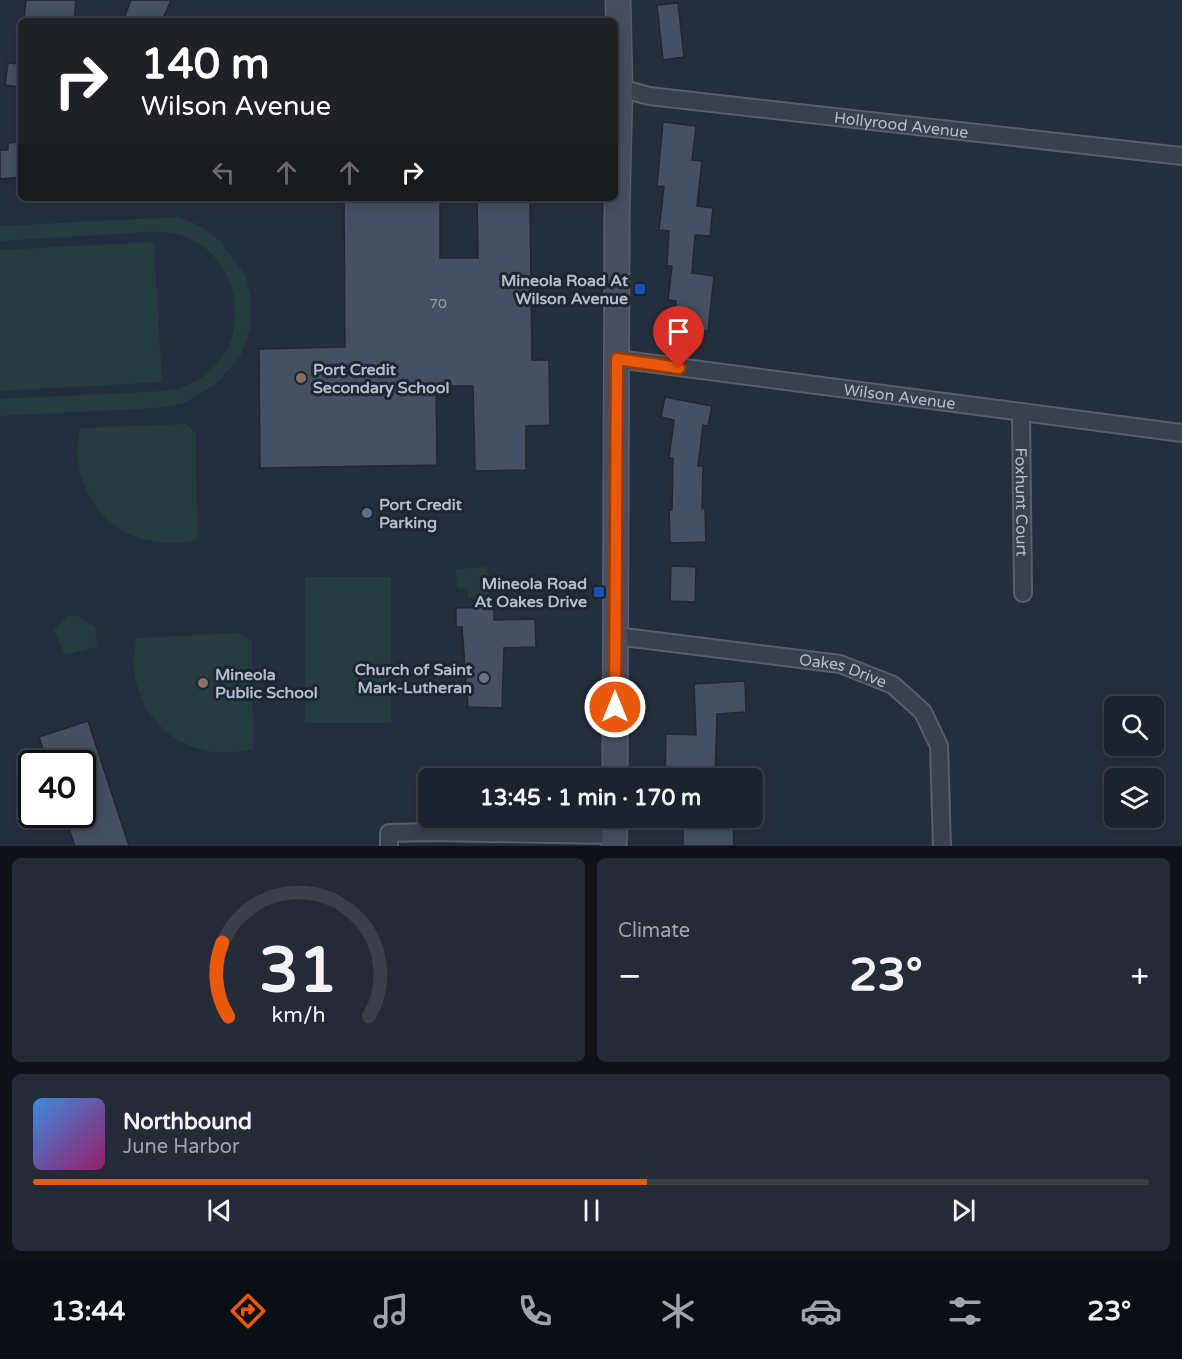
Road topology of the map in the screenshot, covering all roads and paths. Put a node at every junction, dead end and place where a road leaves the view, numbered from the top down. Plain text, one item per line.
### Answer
1 (618, 0) edge
2 (620, 88) junction
3 (618, 151) edge
4 (1182, 156) edge
5 (616, 201) edge
6 (617, 359) junction
7 (1021, 412) junction
8 (1182, 433) edge
9 (1023, 593) dead end
10 (615, 636) junction
11 (615, 768) edge
12 (614, 833) edge
13 (389, 846) edge
14 (942, 846) edge

1 - 2 street
2 - 3 street
2 - 4 street, Hollyrood Avenue
5 - 6 street
6 - 7 street, Wilson Avenue
6 - 10 street
7 - 8 street, Wilson Avenue
7 - 9 street, Foxhunt Court
10 - 11 street
10 - 14 street, Oakes Drive
12 - 13 street

